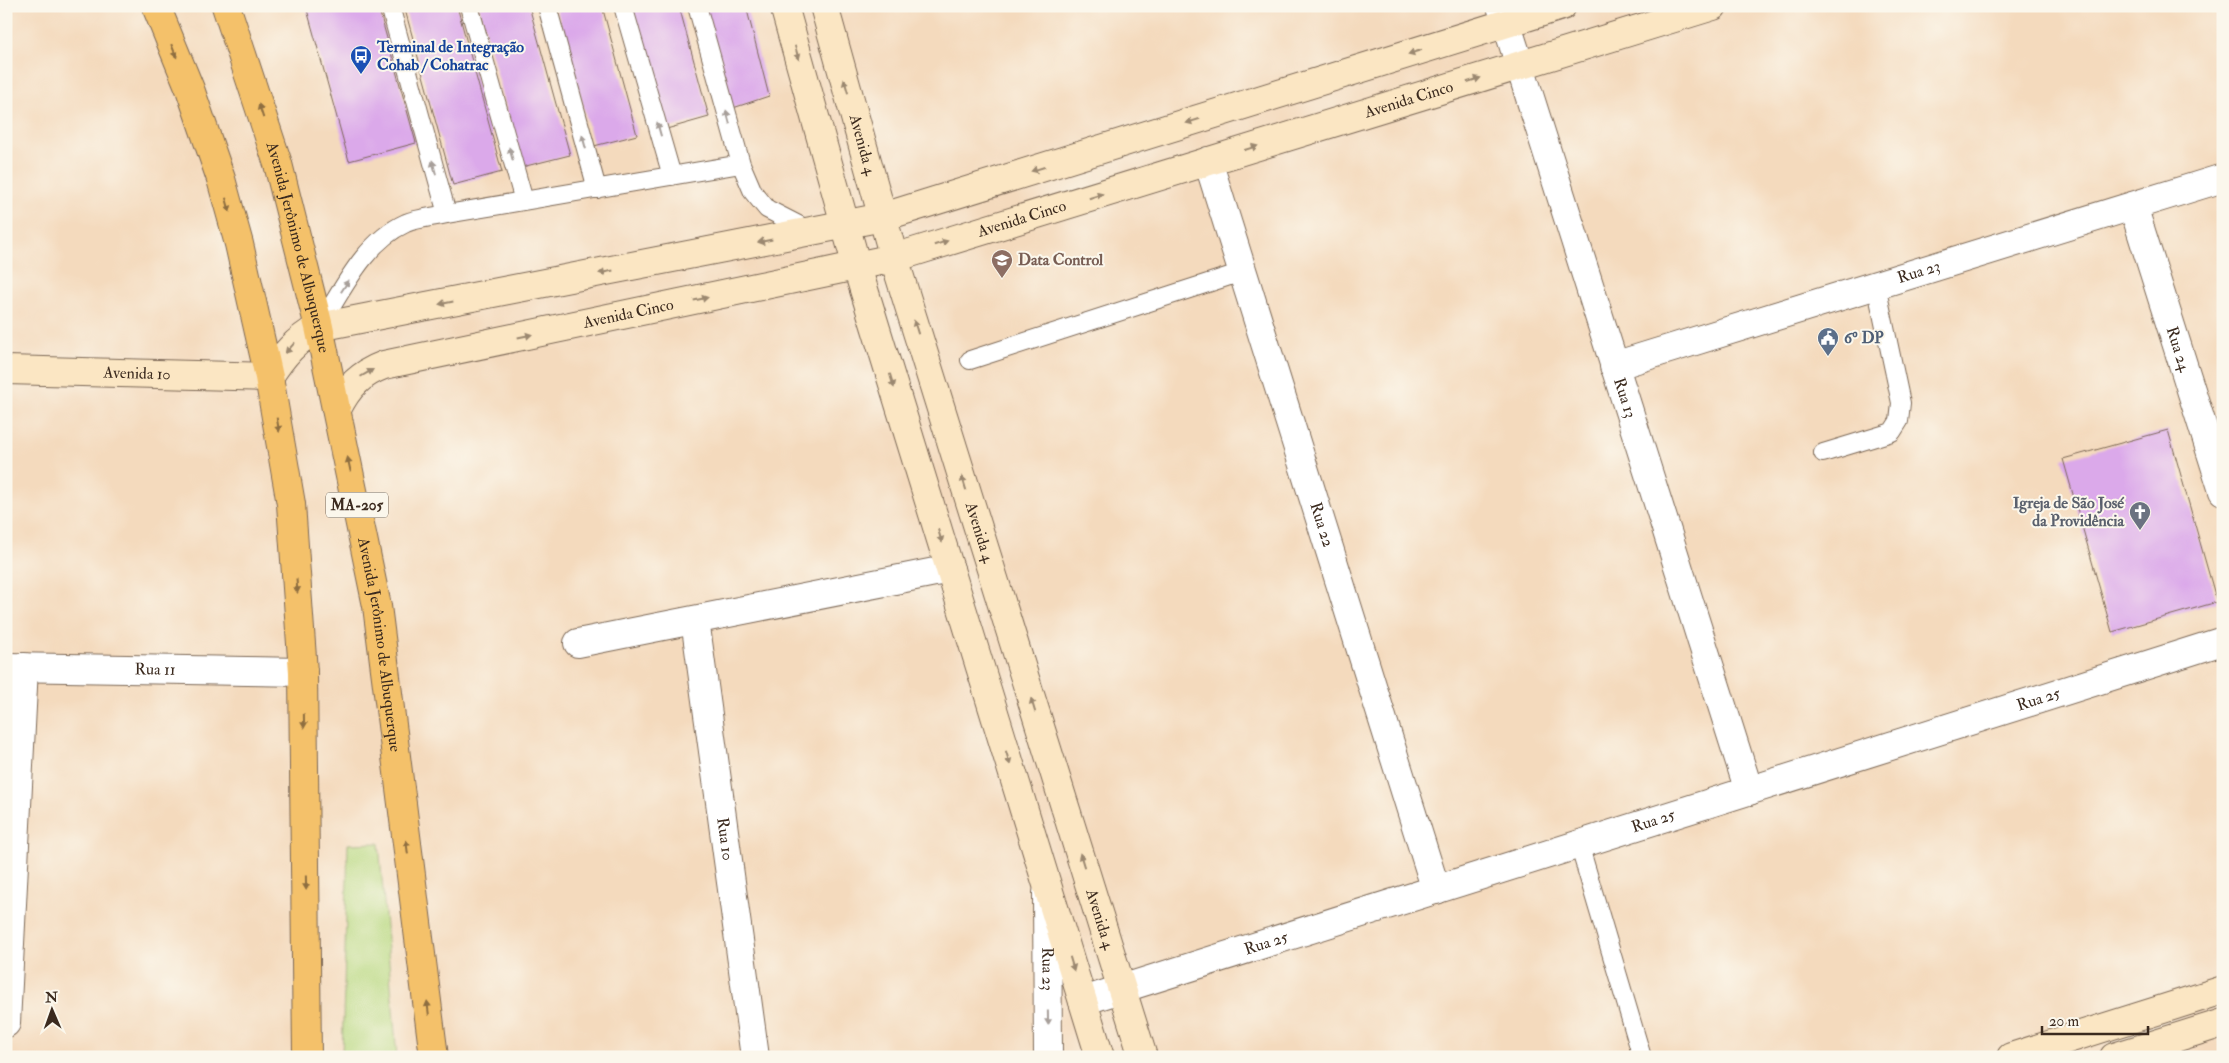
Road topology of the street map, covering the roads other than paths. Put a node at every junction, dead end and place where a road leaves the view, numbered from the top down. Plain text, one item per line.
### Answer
1 (156, 6) edge
2 (226, 6) edge
3 (390, 6) edge
4 (469, 6) edge
5 (547, 6) edge
6 (623, 6) edge
7 (698, 6) edge
8 (784, 6) edge
9 (824, 6) edge
10 (1562, 6) edge
11 (1713, 6) edge
12 (1504, 15) edge
13 (1518, 66) junction
14 (1208, 161) junction
15 (741, 164) junction
16 (672, 176) junction
17 (2223, 178) edge
18 (597, 189) junction
19 (524, 201) junction
20 (2133, 206) junction
21 (447, 214) junction
22 (883, 217) junction
23 (846, 226) junction
24 (813, 232) junction
25 (894, 258) junction
26 (857, 267) junction
27 (1242, 272) junction
28 (1876, 285) junction
29 (319, 327) junction
30 (970, 360) dead end
31 (1614, 366) junction
32 (6, 370) edge
33 (269, 377) junction
34 (337, 409) junction
35 (1823, 454) dead end
36 (2223, 491) edge
37 (950, 569) junction
38 (695, 620) junction
39 (2223, 641) edge
40 (578, 643) dead end
41 (15, 667) edge
42 (303, 672) junction
43 (1749, 791) junction
44 (1579, 844) junction
45 (1046, 882) junction
46 (1436, 890) junction
47 (1121, 988) junction
48 (2223, 990) edge
49 (1083, 1001) junction
50 (6, 1023) edge
51 (2223, 1023) edge
52 (307, 1057) edge
53 (434, 1057) edge
54 (755, 1057) edge
55 (1048, 1057) edge
56 (1100, 1057) edge
57 (1143, 1057) edge
58 (1642, 1057) edge
59 (2011, 1057) edge
60 (2114, 1057) edge

1 -> 33 main road
29 -> 2 main road, Avenida Jerônimo de Albuquerque
21 -> 3 lane
19 -> 4 lane
18 -> 5 lane
16 -> 6 lane
15 -> 7 lane
8 -> 23 main road
22 -> 9 main road, Avenida 4
10 - 12 main road
11 - 13 main road, Avenida Cinco
12 - 13 street, Rua 13
12 -> 22 main road
14 -> 13 main road, Avenida Cinco
13 - 31 street, Rua 13
25 -> 14 main road, Avenida Cinco
14 - 27 street, Rua 22
15 - 16 lane
15 - 24 lane
16 - 18 lane
17 - 20 street, Rua 23
18 - 19 lane
19 - 21 lane
20 - 28 street, Rua 23
20 - 36 street, Rua 24
29 -> 21 lane
22 - 23 main road
22 - 25 main road, Avenida 4
23 - 24 main road
23 - 26 main road
24 -> 29 main road
25 - 26 main road, Avenida Cinco
47 -> 25 main road, Avenida 4
34 -> 26 main road, Avenida Cinco
26 -> 37 main road
27 - 30 lane
27 - 46 street, Rua 22
28 - 31 street, Rua 23
28 - 35 lane
29 -> 33 main road
29 - 34 main road, Avenida Jerônimo de Albuquerque / MA-205
31 - 43 street, Rua 13
32 - 33 main road, Avenida 10
33 -> 42 main road
53 -> 34 main road, Avenida Jerônimo de Albuquerque / MA-205
37 - 38 street
37 -> 45 main road
38 - 40 street
38 - 54 street, Rua 10
39 - 43 street, Rua 25
41 - 42 street, Rua 11
41 - 50 street
42 -> 52 main road
43 - 44 street, Rua 25
44 - 46 street, Rua 25
44 - 58 lane
45 -> 49 main road
45 -> 55 street, Rua 23
46 - 47 street, Rua 25
47 - 49 street, Rua 25
47 - 57 main road, Avenida 4
48 - 59 main road
49 - 56 main road
51 - 60 main road

